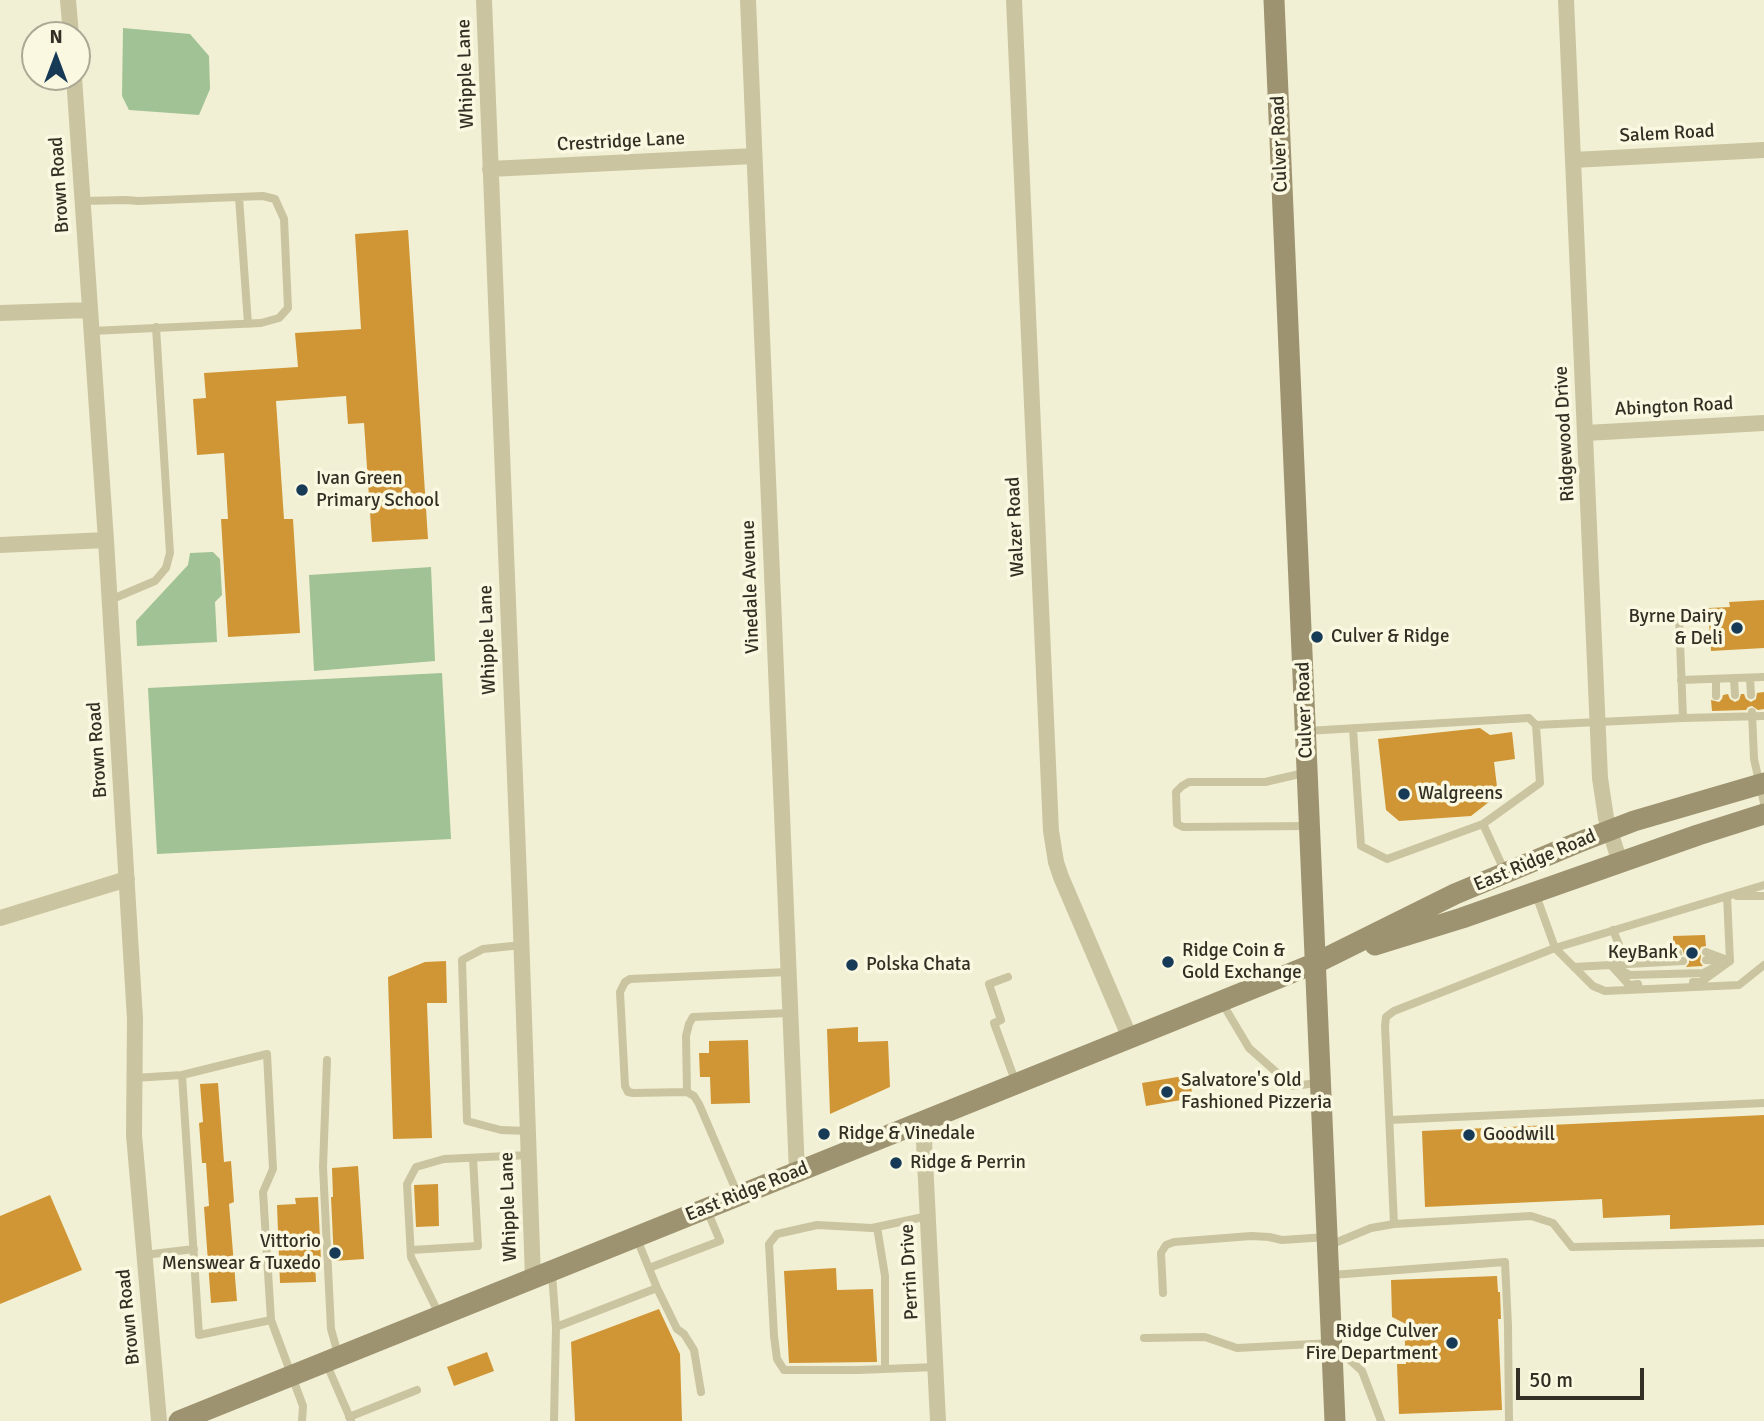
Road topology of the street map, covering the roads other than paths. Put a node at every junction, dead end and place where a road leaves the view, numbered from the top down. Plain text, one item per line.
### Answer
1 (68, 0) edge
2 (484, 0) edge
3 (748, 0) edge
4 (1014, 0) edge
5 (1274, 0) edge
6 (1566, 0) edge
7 (70, 21) edge
8 (75, 91) edge
9 (1764, 150) edge
10 (754, 156) junction
11 (1573, 160) junction
12 (490, 169) junction
13 (239, 197) junction
14 (83, 201) junction
15 (90, 310) junction
16 (0, 313) edge
17 (248, 324) junction
18 (156, 327) junction
19 (92, 331) junction
20 (1764, 423) edge
21 (1586, 433) junction
22 (106, 540) junction
23 (0, 545) edge
24 (110, 600) junction
25 (1679, 615) dead end
26 (1764, 677) edge
27 (1734, 678) junction
28 (1750, 678) junction
29 (1716, 679) junction
30 (1681, 680) junction
31 (1735, 695) dead end
32 (1751, 695) dead end
33 (1716, 696) dead end
34 (1752, 714) junction
35 (1764, 716) edge
36 (1683, 718) junction
37 (1598, 722) junction
38 (1536, 725) junction
39 (1353, 729) junction
40 (1306, 732) junction
41 (1307, 772) junction
42 (1763, 790) edge
43 (1764, 814) edge
44 (1483, 824) junction
45 (1310, 826) junction
46 (1609, 830) junction
47 (1620, 863) junction
48 (1506, 874) junction
49 (127, 879) junction
50 (1764, 885) edge
51 (1535, 892) junction
52 (1727, 896) junction
53 (1764, 896) edge
54 (0, 918) edge
55 (1613, 930) junction
56 (522, 945) junction
57 (1555, 948) junction
58 (1706, 956) dead end
59 (1680, 957) dead end
60 (1627, 958) junction
61 (1730, 961) junction
62 (1315, 963) junction
63 (1610, 964) junction
64 (1764, 965) edge
65 (1574, 967) junction
66 (789, 972) junction
67 (1008, 977) dead end
68 (1221, 1001) junction
69 (790, 1013) junction
70 (1130, 1038) junction
71 (327, 1060) dead end
72 (182, 1074) junction
73 (134, 1078) junction
74 (1321, 1083) junction
75 (1016, 1084) junction
76 (687, 1092) junction
77 (1764, 1103) edge
78 (1390, 1120) junction
79 (923, 1121) junction
80 (528, 1131) junction
81 (529, 1155) junction
82 (473, 1158) junction
83 (797, 1172) junction
84 (738, 1196) junction
85 (706, 1209) junction
86 (928, 1216) junction
87 (1394, 1224) junction
88 (877, 1227) junction
89 (636, 1237) junction
90 (1327, 1241) junction
91 (1764, 1243) edge
92 (194, 1249) junction
93 (411, 1250) junction
94 (144, 1255) junction
95 (649, 1268) junction
96 (542, 1275) junction
97 (1329, 1275) junction
98 (657, 1288) junction
99 (1163, 1293) dead end
100 (440, 1316) junction
101 (271, 1320) junction
102 (556, 1327) junction
103 (1143, 1338) dead end
104 (1331, 1343) junction
105 (332, 1359) junction
106 (936, 1367) junction
107 (885, 1369) junction
108 (291, 1376) junction
109 (417, 1390) dead end
110 (701, 1392) dead end
111 (350, 1419) edge
112 (159, 1421) edge
113 (179, 1421) edge
114 (302, 1421) edge
115 (554, 1421) edge
116 (939, 1421) edge
117 (1335, 1421) edge
118 (1381, 1421) edge
119 (1509, 1421) edge

1 - 7 street
2 - 12 street, Whipple Lane
3 - 10 street, Vinedale Avenue
4 - 70 street, Walzer Road
5 - 40 main road, Culver Road
6 - 11 street, Ridgewood Drive
8 - 14 street, Brown Road
9 - 11 street, Salem Road
10 - 12 street, Crestridge Lane
10 - 66 street, Vinedale Avenue
11 - 21 street, Ridgewood Drive
12 - 56 street, Whipple Lane
13 - 14 lane
13 - 17 lane
13 - 17 lane
14 - 15 street, Brown Road
15 - 16 street
15 - 19 street, Brown Road
17 - 18 lane
18 - 19 lane
18 - 24 lane
19 - 22 street, Brown Road
20 - 21 street, Abington Road
21 - 37 street, Ridgewood Drive
22 - 23 street
22 - 24 street, Brown Road
24 - 49 street, Brown Road
25 - 30 lane
26 - 28 lane
27 - 28 lane
27 - 29 lane
27 - 31 lane
28 - 32 lane
29 - 30 lane
29 - 33 lane
30 - 36 lane
34 - 35 lane
34 - 36 lane
34 - 42 lane
36 - 37 lane
37 - 38 lane
37 - 46 street, Ridgewood Drive
38 - 39 lane
38 - 44 lane
39 - 40 lane
39 - 44 lane
40 - 41 main road, Culver Road
41 - 45 main road, Culver Road
41 - 45 lane
42 - 46 main road, East Ridge Road
43 - 47 main road, East Ridge Road
44 - 48 lane
45 - 62 main road, Culver Road
46 - 47 street, Ridgewood Drive
46 - 48 main road, East Ridge Road
47 - 51 main road, East Ridge Road
48 - 62 main road, East Ridge Road
49 - 54 street
49 - 73 street, Brown Road
50 - 52 lane
51 - 57 lane
51 - 62 main road, East Ridge Road
52 - 53 lane
52 - 55 lane
52 - 61 lane
55 - 57 lane
55 - 60 lane
56 - 80 street, Whipple Lane
56 - 80 lane
57 - 65 lane
57 - 78 lane
58 - 61 lane
59 - 60 lane
60 - 63 lane
61 - 63 lane
61 - 63 lane
62 - 68 main road, East Ridge Road
62 - 74 main road, Culver Road
63 - 65 lane
64 - 65 lane
66 - 69 street, Vinedale Avenue
66 - 76 lane
67 - 75 lane
68 - 70 main road, East Ridge Road
68 - 74 lane
69 - 76 lane
69 - 83 street, Vinedale Avenue
70 - 75 main road, East Ridge Road
71 - 105 lane
72 - 73 lane
72 - 92 lane
72 - 101 lane
73 - 94 street, Brown Road
74 - 90 main road, Culver Road
75 - 79 main road, East Ridge Road
76 - 84 lane
77 - 78 lane
78 - 87 lane
79 - 83 main road, East Ridge Road
79 - 86 street, Perrin Drive
80 - 81 street, Whipple Lane
81 - 82 lane
81 - 96 street, Whipple Lane
82 - 93 lane
82 - 93 lane
83 - 84 main road, East Ridge Road
84 - 85 main road, East Ridge Road
85 - 89 main road, East Ridge Road
85 - 95 lane
86 - 88 lane
86 - 106 street, Perrin Drive
87 - 90 lane
87 - 91 lane
88 - 107 lane
88 - 107 lane
89 - 95 lane
89 - 96 main road, East Ridge Road
90 - 97 main road, Culver Road
90 - 99 lane
92 - 94 lane
92 - 101 lane
93 - 100 lane
94 - 112 street, Brown Road
95 - 98 lane
96 - 100 main road, East Ridge Road
96 - 102 lane
97 - 104 main road, Culver Road
97 - 119 lane
98 - 102 lane
98 - 110 lane
100 - 105 main road, East Ridge Road
101 - 108 lane
102 - 115 lane
103 - 104 lane
104 - 117 main road, Culver Road
104 - 118 lane
105 - 108 main road, East Ridge Road
105 - 111 lane
106 - 107 lane
106 - 116 street, Perrin Drive
108 - 113 main road, East Ridge Road
108 - 114 lane
109 - 111 lane

